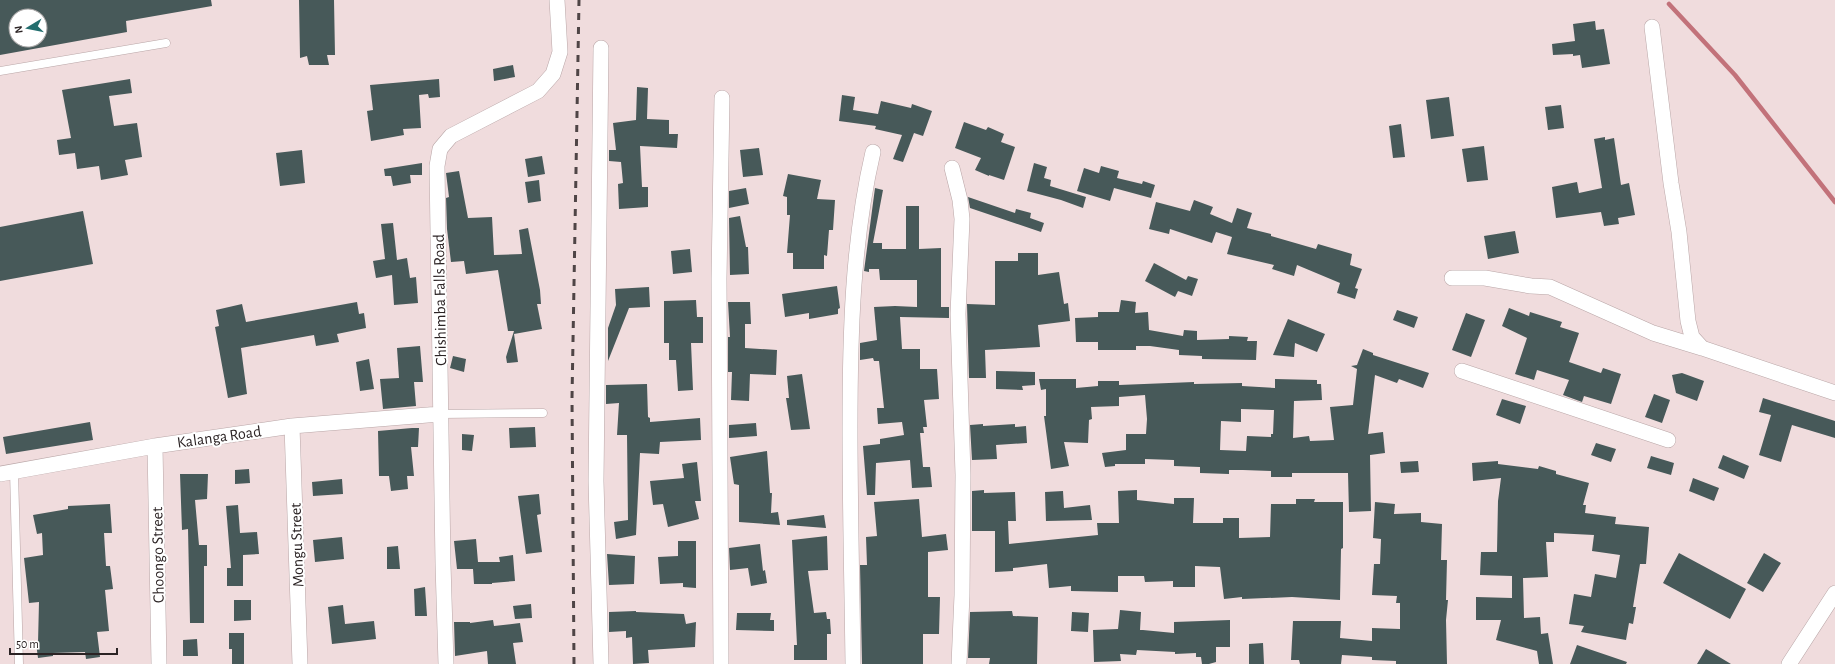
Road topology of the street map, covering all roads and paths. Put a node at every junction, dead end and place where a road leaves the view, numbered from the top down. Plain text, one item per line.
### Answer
1 (557, 0) edge
2 (1652, 26) dead end
3 (166, 43) dead end
4 (601, 48) dead end
5 (0, 71) edge
6 (722, 98) dead end
7 (873, 152) dead end
8 (952, 168) dead end
9 (1452, 278) dead end
10 (1702, 348) junction
11 (1462, 371) dead end
12 (1835, 393) edge
13 (543, 413) dead end
14 (440, 414) junction
15 (292, 426) junction
16 (1668, 440) dead end
17 (155, 446) junction
18 (7, 472) edge
19 (1835, 593) edge
20 (18, 664) edge
21 (159, 664) edge
22 (300, 664) edge
23 (446, 664) edge
24 (601, 664) edge
25 (721, 664) edge
26 (853, 664) edge
27 (959, 664) edge
28 (1789, 664) edge

1 - 14 street, Chishimba Falls Road
2 - 10 street
3 - 5 lane
4 - 24 street
6 - 25 street
7 - 26 street
8 - 27 street
9 - 10 street
10 - 12 street
11 - 16 street
13 - 14 lane
14 - 15 street, Kalanga Road
14 - 23 street, Chishimba Falls Road
15 - 17 street, Kalanga Road
15 - 22 street, Mongu Street
17 - 18 street, Kalanga Road
17 - 21 street, Choongo Street
18 - 20 lane
19 - 28 street

